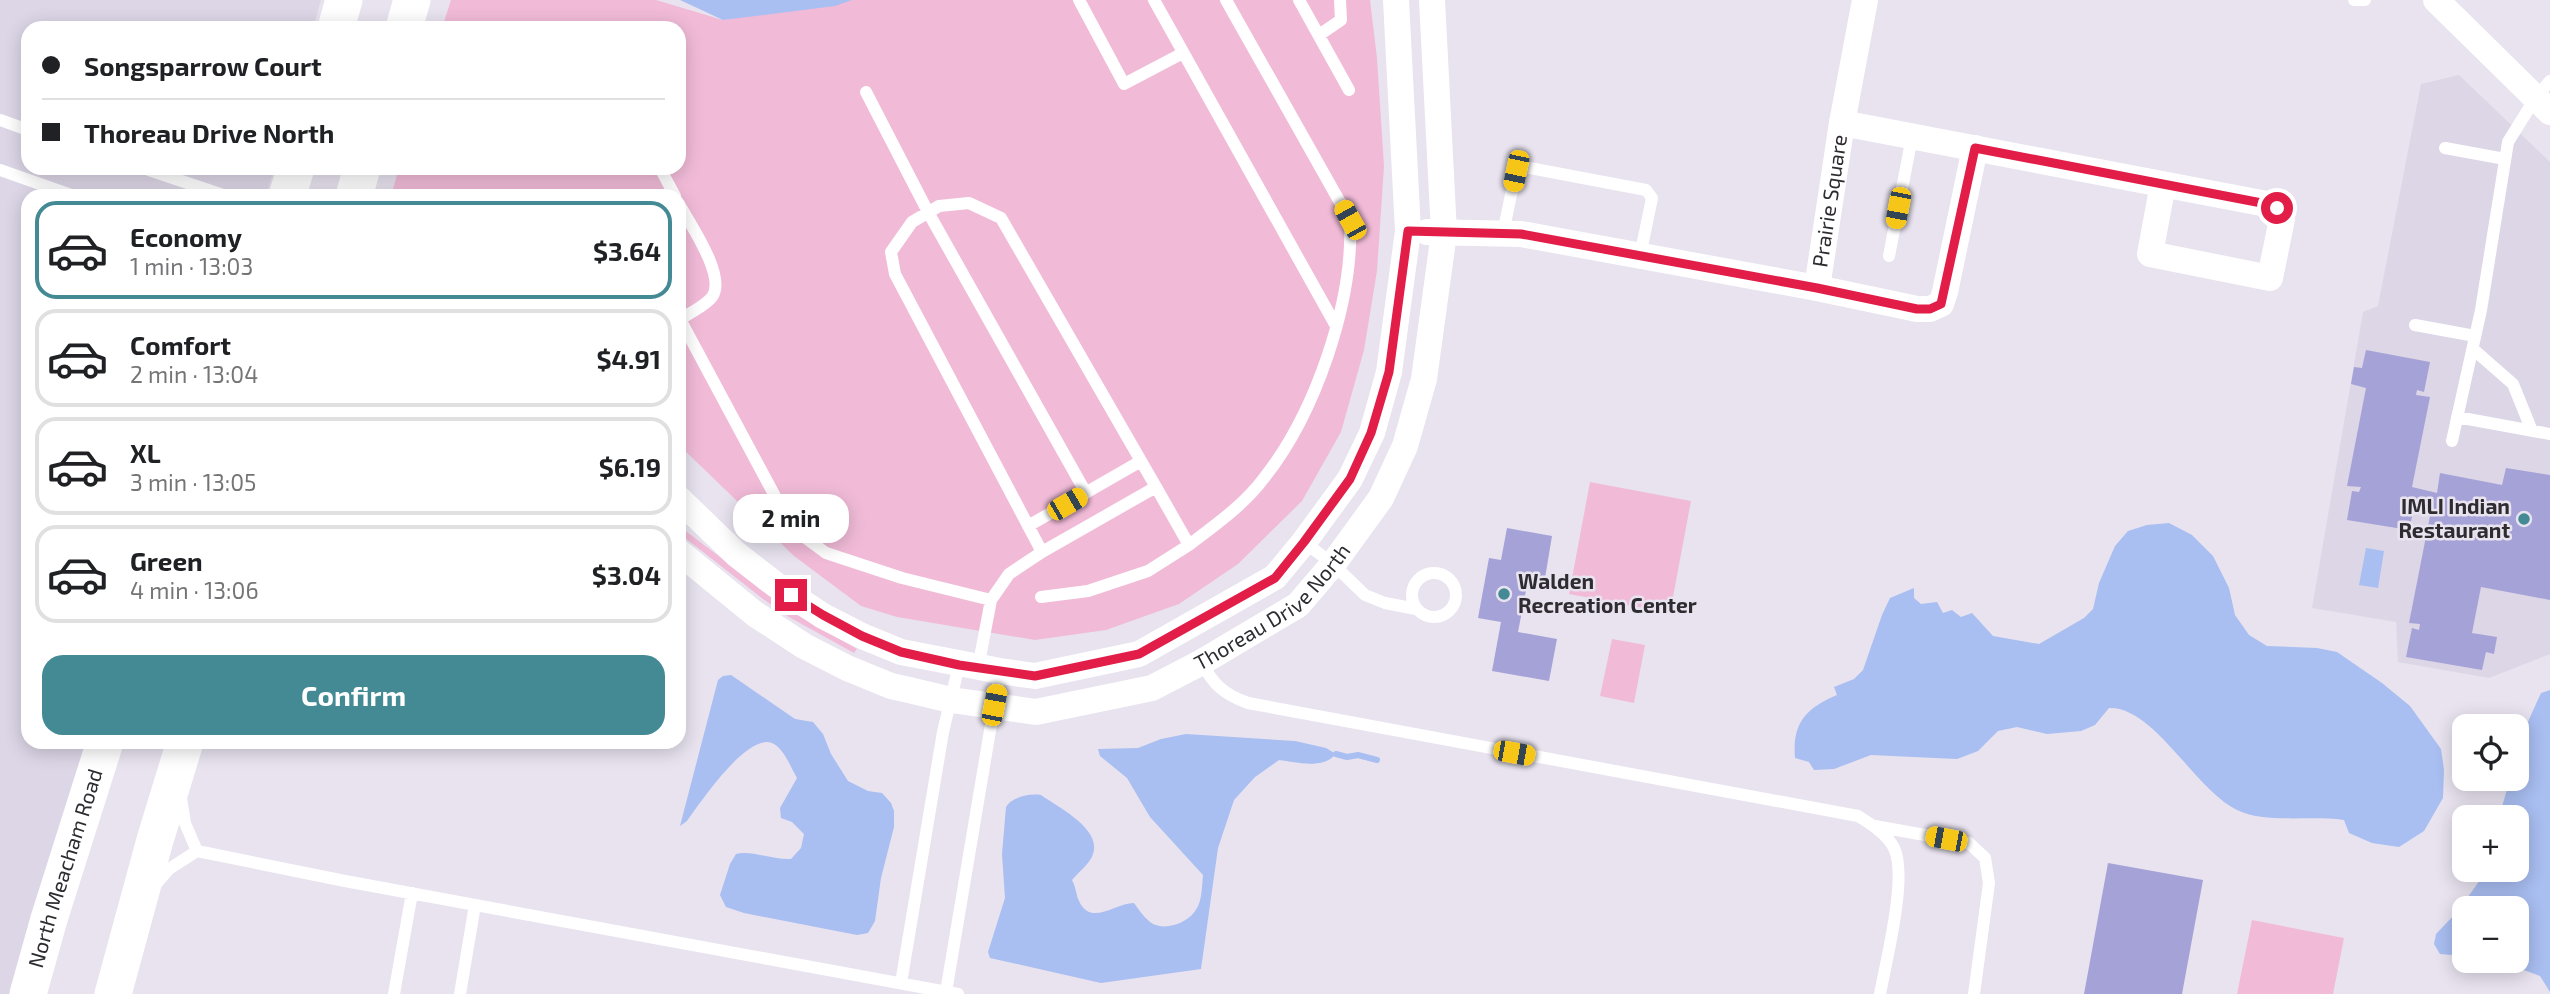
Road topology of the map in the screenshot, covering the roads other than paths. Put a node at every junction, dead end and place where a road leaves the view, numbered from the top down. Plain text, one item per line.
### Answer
1 (344, 0) edge
2 (412, 0) edge
3 (1079, 0) edge
4 (1154, 0) edge
5 (1226, 0) edge
6 (1299, 0) edge
7 (1340, 0) edge
8 (1396, 0) edge
9 (1432, 0) edge
10 (1865, 0) edge
11 (2354, 0) edge
12 (2365, 0) edge
13 (2436, 0) edge
14 (338, 21) edge
15 (406, 21) edge
16 (1319, 35) junction
17 (1183, 53) junction
18 (1349, 90) dead end
19 (866, 92) dead end
20 (2545, 97) edge
21 (0, 120) edge
22 (1842, 123) junction
23 (21, 128) edge
24 (1912, 136) junction
25 (1975, 148) junction
26 (2445, 148) dead end
27 (2505, 159) junction
28 (0, 170) edge
29 (164, 175) edge
30 (2163, 184) junction
31 (54, 189) edge
32 (205, 189) edge
33 (928, 212) junction
34 (686, 217) edge
35 (1408, 231) junction
36 (1444, 233) junction
37 (1503, 233) junction
38 (1640, 256) junction
39 (1889, 256) dead end
40 (1817, 288) junction
41 (686, 316) edge
42 (2415, 325) dead end
43 (1336, 326) junction
44 (686, 331) edge
45 (2474, 343) junction
46 (2457, 417) junction
47 (2532, 431) junction
48 (2550, 434) edge
49 (2452, 441) dead end
50 (1141, 461) junction
51 (1156, 487) junction
52 (1086, 493) junction
53 (686, 506) edge
54 (1028, 526) junction
55 (1304, 542) junction
56 (1188, 545) junction
57 (1042, 552) junction
58 (686, 558) edge
59 (1333, 564) junction
60 (1041, 597) dead end
61 (991, 600) junction
62 (1416, 609) dead end
63 (1202, 662) junction
64 (979, 668) junction
65 (951, 700) junction
66 (994, 705) junction
67 (103, 749) edge
68 (184, 749) edge
69 (185, 749) edge
70 (1875, 826) junction
71 (197, 850) junction
72 (412, 893) junction
73 (475, 905) junction
74 (134, 916) junction
75 (901, 984) junction
76 (952, 993) edge
77 (28, 994) edge
78 (113, 994) edge
79 (394, 994) edge
80 (460, 994) edge
81 (1880, 994) edge
82 (1974, 994) edge

1 - 14 main road
2 - 15 main road
3 - 17 lane
4 - 17 lane
5 - 43 lane
6 - 16 lane
7 - 16 lane
8 - 35 street, Thoreau Drive North
9 - 36 street, Thoreau Drive North
10 - 22 street, Prairie Square
11 - 12 lane
13 - 20 street
16 - 18 lane
17 - 43 lane
19 - 33 lane
20 - 27 lane
21 - 23 lane
22 - 24 street
22 - 40 street, Prairie Square
24 - 25 street
24 - 39 lane
25 - 30 street
25 - 40 street, Prairie Square
26 - 27 lane
27 - 45 lane
28 - 31 lane
29 - 32 lane
30 - 30 street
33 - 50 lane
33 - 52 lane
33 - 54 lane
34 - 41 lane
35 - 36 street
35 - 55 street, Thoreau Drive North
36 - 37 street
36 - 59 street, Thoreau Drive North
37 - 38 street
37 - 38 lane
38 - 40 street
42 - 45 lane
43 - 56 lane
44 - 61 lane
45 - 46 lane
45 - 47 lane
46 - 47 lane
46 - 49 lane
47 - 48 lane
50 - 51 lane
50 - 52 lane
51 - 56 lane
51 - 57 lane
52 - 54 lane
53 - 64 street, Thoreau Drive North
54 - 57 lane
55 - 59 lane
55 - 64 street, Thoreau Drive North
56 - 60 lane
57 - 61 lane
58 - 65 street, Thoreau Drive North
59 - 62 lane
59 - 63 street, Thoreau Drive North
61 - 64 lane
63 - 66 street, Thoreau Drive North
63 - 70 lane
64 - 65 lane
64 - 66 lane
65 - 66 street, Thoreau Drive North
65 - 75 lane
66 - 76 lane
67 - 77 main road, North Meacham Road
68 - 74 main road
69 - 71 lane
70 - 81 lane
70 - 82 lane
71 - 72 lane
71 - 74 lane
72 - 73 lane
72 - 79 lane
73 - 75 lane
73 - 80 lane
74 - 78 main road
75 - 76 lane

